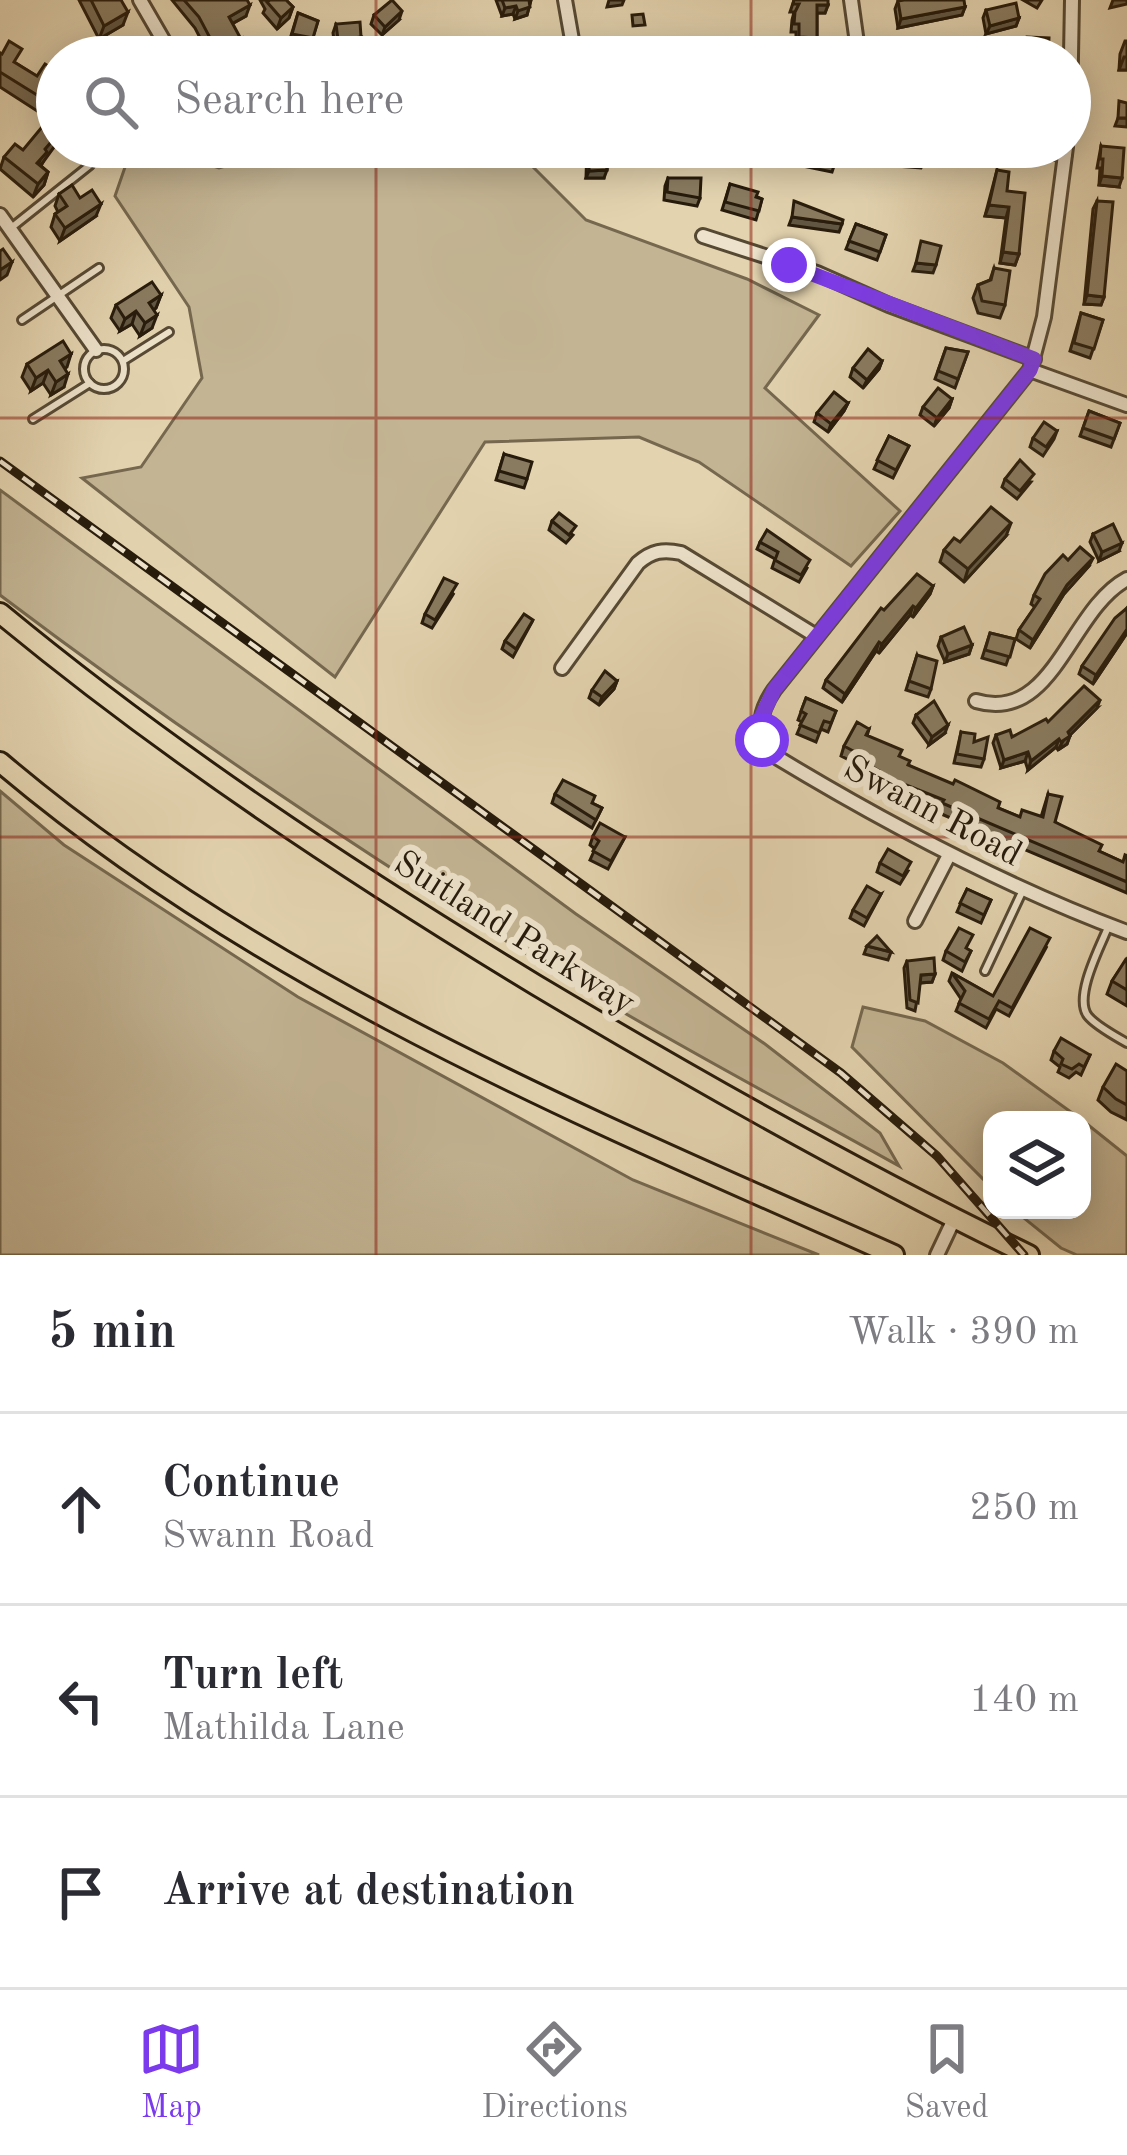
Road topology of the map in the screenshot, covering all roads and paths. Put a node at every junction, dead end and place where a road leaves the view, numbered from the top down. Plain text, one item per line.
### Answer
1 (140, 0) edge
2 (565, 0) edge
3 (851, 0) edge
4 (1072, 0) edge
5 (161, 36) edge
6 (571, 36) edge
7 (856, 36) edge
8 (1071, 36) edge
9 (86, 168) edge
10 (1064, 168) edge
11 (0, 215) edge
12 (11, 228) junction
13 (703, 236) dead end
14 (99, 268) dead end
15 (58, 295) junction
16 (22, 320) dead end
17 (169, 332) dead end
18 (95, 350) junction
19 (123, 361) junction
20 (1032, 364) junction
21 (90, 383) junction
22 (1127, 405) edge
23 (33, 419) dead end
24 (1127, 579) edge
25 (0, 613) edge
26 (816, 636) junction
27 (562, 668) dead end
28 (976, 700) dead end
29 (0, 762) edge
30 (949, 855) junction
31 (1023, 890) junction
32 (915, 922) dead end
33 (1109, 925) junction
34 (1127, 932) edge
35 (985, 971) dead end
36 (1127, 1043) edge
37 (955, 1217) junction
38 (894, 1255) edge
39 (937, 1255) edge
40 (1029, 1255) edge

1 - 5 street
2 - 6 street
3 - 7 street
4 - 8 street
9 - 12 lane
10 - 20 street, Swann Road
11 - 12 street
12 - 15 street
13 - 20 street
14 - 15 lane
15 - 16 lane
15 - 18 street
17 - 19 lane
18 - 19 lane
18 - 21 lane
19 - 21 lane
20 - 22 street
20 - 26 street, Swann Road
21 - 23 lane
24 - 28 street
25 - 37 highway, Suitland Parkway
26 - 27 street
26 - 30 street, Swann Road
29 - 38 highway
30 - 31 street, Swann Road
30 - 32 street
31 - 33 street, Swann Road
31 - 35 lane
33 - 34 street, Swann Road
33 - 36 lane
37 - 39 street
37 - 40 highway, Suitland Parkway

